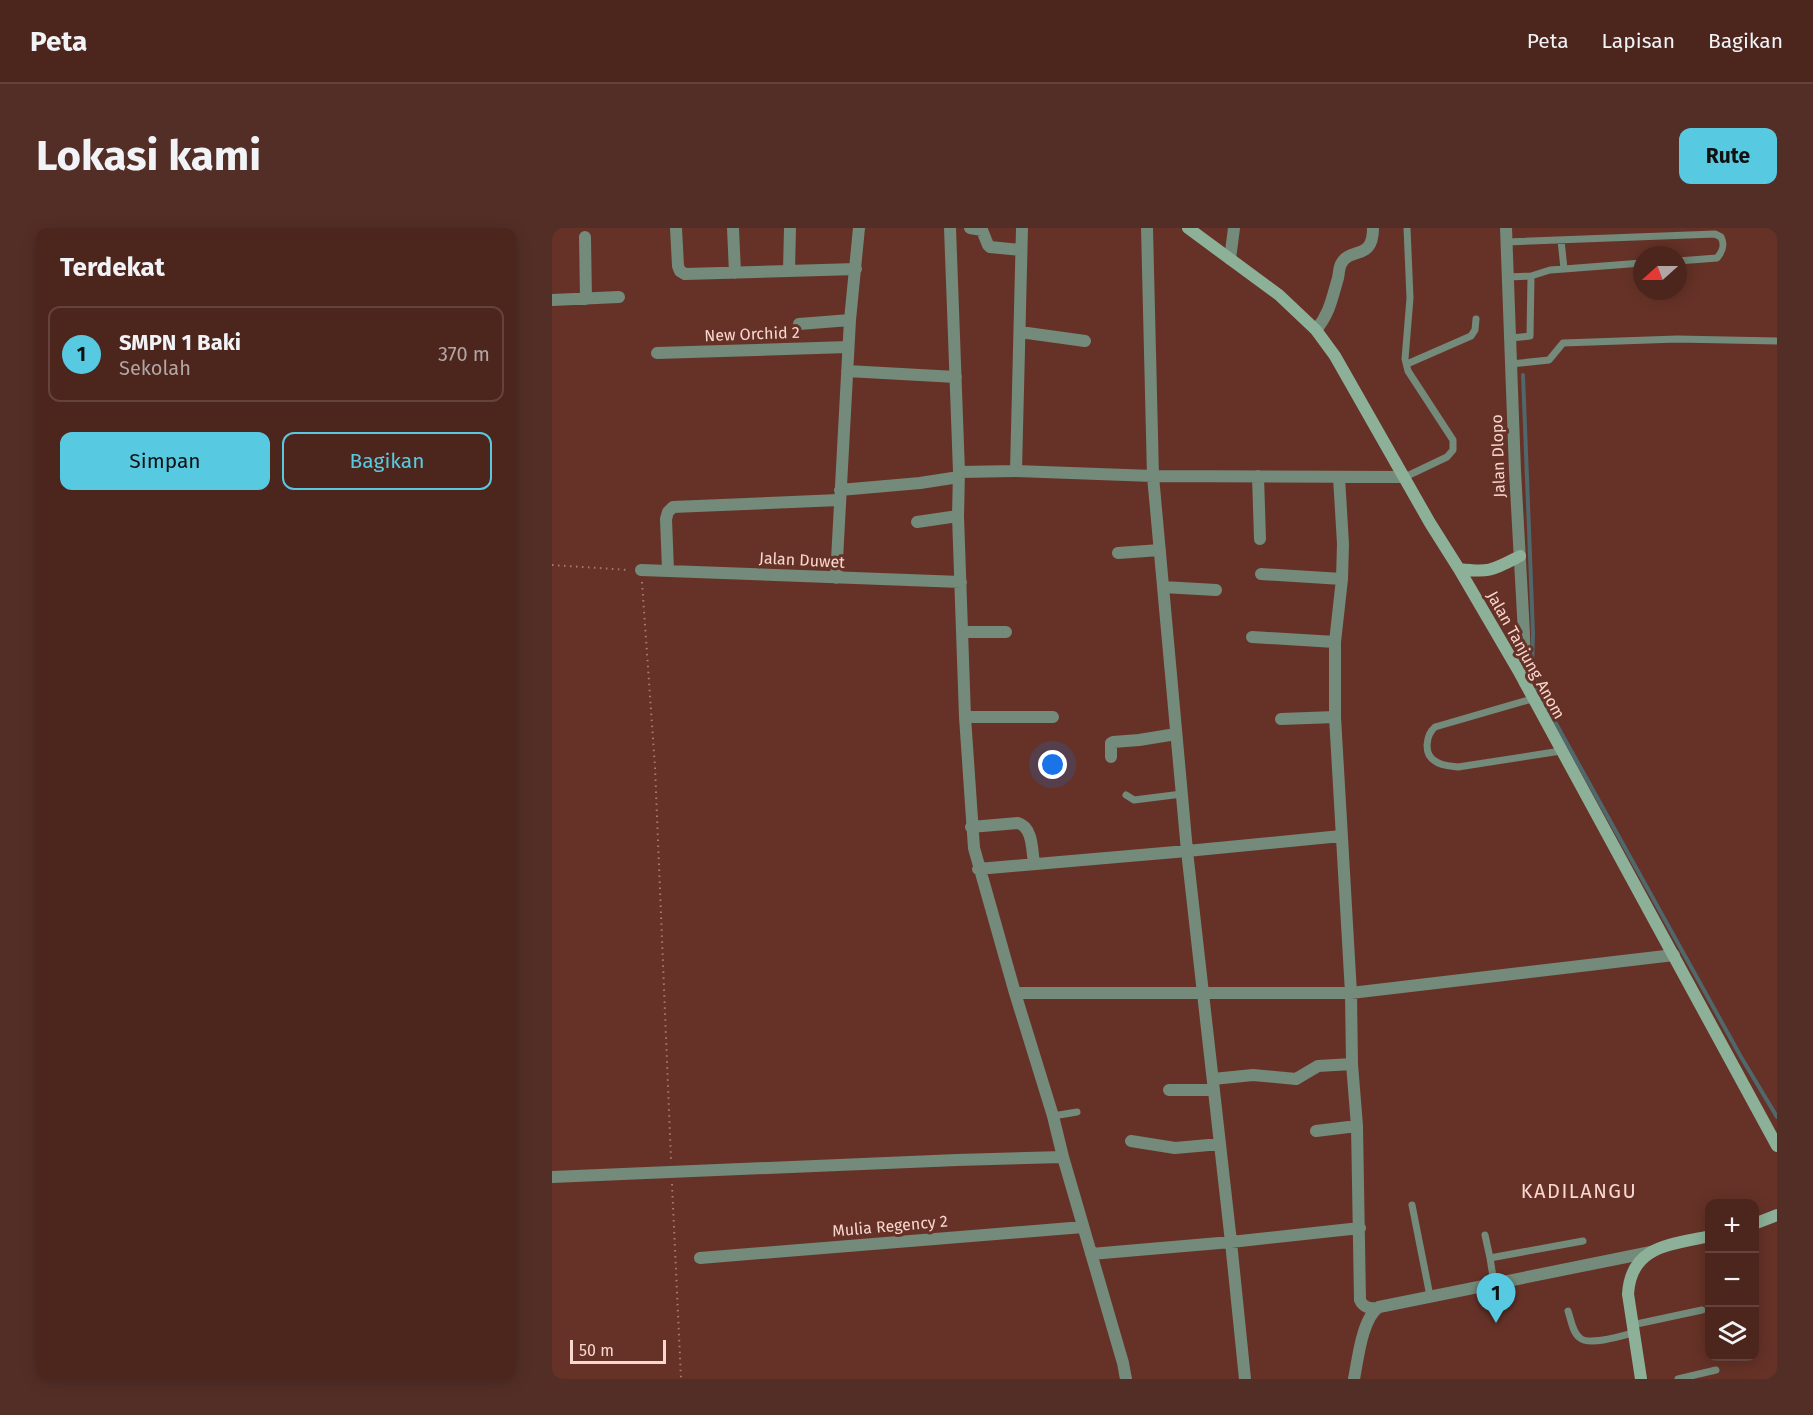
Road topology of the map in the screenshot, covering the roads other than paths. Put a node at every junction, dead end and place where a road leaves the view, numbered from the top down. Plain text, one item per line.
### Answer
1 (676, 228) edge
2 (733, 228) edge
3 (789, 228) edge
4 (859, 228) edge
5 (950, 228) edge
6 (970, 228) edge
7 (1022, 228) edge
8 (1147, 228) edge
9 (1188, 228) edge
10 (1234, 228) edge
11 (1373, 228) edge
12 (1407, 228) edge
13 (1506, 228) edge
14 (585, 237) dead end
15 (1561, 240) junction
16 (1507, 242) junction
17 (1021, 250) junction
18 (1230, 259) junction
19 (1687, 260) edge
20 (1633, 264) edge
21 (856, 269) junction
22 (1564, 269) junction
23 (789, 271) junction
24 (735, 273) junction
25 (1508, 276) junction
26 (1532, 276) junction
27 (619, 297) dead end
28 (585, 299) junction
29 (552, 300) edge
30 (1476, 319) dead end
31 (850, 320) junction
32 (799, 324) dead end
33 (1316, 330) junction
34 (1020, 332) junction
35 (1514, 338) junction
36 (1085, 341) dead end
37 (1777, 341) edge
38 (848, 347) junction
39 (657, 353) dead end
40 (1407, 364) junction
41 (1511, 364) junction
42 (847, 371) junction
43 (956, 377) junction
44 (1016, 471) junction
45 (959, 474) junction
46 (1153, 476) junction
47 (1258, 476) junction
48 (1339, 477) junction
49 (1405, 477) junction
50 (840, 495) junction
51 (958, 516) junction
52 (917, 522) dead end
53 (1260, 539) dead end
54 (1160, 550) junction
55 (1118, 553) dead end
56 (1520, 556) junction
57 (1460, 569) junction
58 (641, 570) road end
59 (668, 570) junction
60 (1261, 574) dead end
61 (836, 578) junction
62 (1342, 579) junction
63 (961, 582) junction
64 (1163, 587) junction
65 (1216, 590) dead end
66 (962, 632) junction
67 (1006, 632) dead end
68 (1252, 637) dead end
69 (1335, 642) junction
70 (1525, 683) junction
71 (1532, 699) junction
72 (965, 717) junction
73 (1053, 717) dead end
74 (1335, 717) junction
75 (1281, 719) dead end
76 (1176, 734) junction
77 (1561, 751) junction
78 (1111, 757) dead end
79 (1182, 794) junction
80 (1126, 795) dead end
81 (971, 827) junction
82 (1341, 836) junction
83 (1187, 851) junction
84 (1034, 864) junction
85 (978, 869) junction
86 (1674, 955) junction
87 (1015, 993) junction
88 (1203, 993) junction
89 (1351, 993) junction
90 (1352, 1064) junction
91 (1214, 1085) junction
92 (1169, 1090) dead end
93 (1077, 1112) dead end
94 (1053, 1116) junction
95 (1357, 1126) junction
96 (1316, 1131) dead end
97 (1131, 1141) dead end
98 (1220, 1144) junction
99 (1777, 1146) edge
100 (1063, 1157) junction
101 (552, 1177) edge
102 (1412, 1205) dead end
103 (1777, 1215) edge
104 (1759, 1222) edge
105 (1083, 1227) junction
106 (1360, 1228) junction
107 (1485, 1235) dead end
108 (1705, 1237) edge
109 (1583, 1241) dead end
110 (1232, 1242) junction
111 (1651, 1252) junction
112 (1091, 1254) junction
113 (700, 1258) dead end
114 (1490, 1258) junction
115 (1494, 1283) junction
116 (1430, 1296) junction
117 (1377, 1308) junction
118 (1702, 1310) dead end
119 (1568, 1311) dead end
120 (1633, 1329) junction
121 (1716, 1370) dead end
122 (1126, 1379) edge
123 (1245, 1379) edge
124 (1354, 1379) edge
125 (1641, 1379) edge
126 (1678, 1379) edge

1 - 24 street
2 - 24 street
3 - 23 street
4 - 21 street
5 - 43 street
6 - 17 street
7 - 17 street
8 - 46 street
9 - 18 main road, Jalan Tanjung Anom
10 - 18 street
11 - 33 street
12 - 40 lane
13 - 16 street, Jalan Dlopo
14 - 28 street
15 - 16 lane
15 - 19 lane
15 - 22 lane
16 - 25 street, Jalan Dlopo
17 - 34 street
18 - 33 main road, Jalan Tanjung Anom
20 - 22 lane
21 - 23 street
21 - 31 street
22 - 26 lane
23 - 24 street
25 - 26 lane
25 - 35 street, Jalan Dlopo
26 - 35 lane
27 - 28 street
28 - 29 street
30 - 40 lane
31 - 32 street
31 - 38 street
33 - 49 main road, Jalan Tanjung Anom
34 - 36 street
34 - 44 street
35 - 41 street, Jalan Dlopo
37 - 41 lane
38 - 39 street, New Orchid 2
38 - 42 street
40 - 49 lane
41 - 56 street, Jalan Dlopo
42 - 43 street
42 - 50 street
43 - 45 street
44 - 45 street
44 - 46 street
45 - 50 street
45 - 51 street
46 - 47 street
46 - 54 street
47 - 48 street
47 - 53 street
48 - 49 street
48 - 62 street
49 - 57 main road, Jalan Tanjung Anom
50 - 59 street
50 - 61 street
51 - 52 street
51 - 63 street
54 - 55 street
54 - 64 street
56 - 57 main road
56 - 70 street, Jalan Dlopo
57 - 70 main road, Jalan Tanjung Anom
58 - 59 street, Jalan Duwet
59 - 61 street, Jalan Duwet
60 - 62 street
61 - 63 street, Jalan Duwet
62 - 69 street
63 - 66 street
64 - 65 street
64 - 76 street
66 - 67 street
66 - 72 street
68 - 69 street
69 - 74 street
70 - 71 main road, Jalan Tanjung Anom
71 - 77 main road, Jalan Tanjung Anom
71 - 77 lane
72 - 73 street
72 - 81 street
74 - 75 street
74 - 82 street
76 - 78 street
76 - 79 street
77 - 86 main road, Jalan Tanjung Anom
79 - 80 lane
79 - 83 street
81 - 84 street
81 - 85 street
82 - 83 street
82 - 89 street
83 - 84 street
83 - 88 street
84 - 85 street
85 - 87 street
86 - 89 street
86 - 99 main road, Jalan Tanjung Anom
87 - 88 street
87 - 94 street
88 - 89 street
88 - 91 street
89 - 90 street
90 - 91 street
90 - 95 street
91 - 92 street
91 - 98 street
93 - 94 lane
94 - 100 street
95 - 96 street
95 - 106 street
97 - 98 street
98 - 110 street
100 - 101 street
100 - 105 street
102 - 116 lane
103 - 104 main road
105 - 112 street
105 - 113 street, Mulia Regency 2
106 - 110 street
106 - 117 street
107 - 114 lane
108 - 111 main road
109 - 114 lane
110 - 112 street
110 - 123 street
111 - 115 street
111 - 120 main road
112 - 122 street
114 - 115 lane
115 - 116 street
116 - 117 street
117 - 124 street
118 - 120 lane
119 - 120 lane
120 - 125 main road
121 - 126 lane

